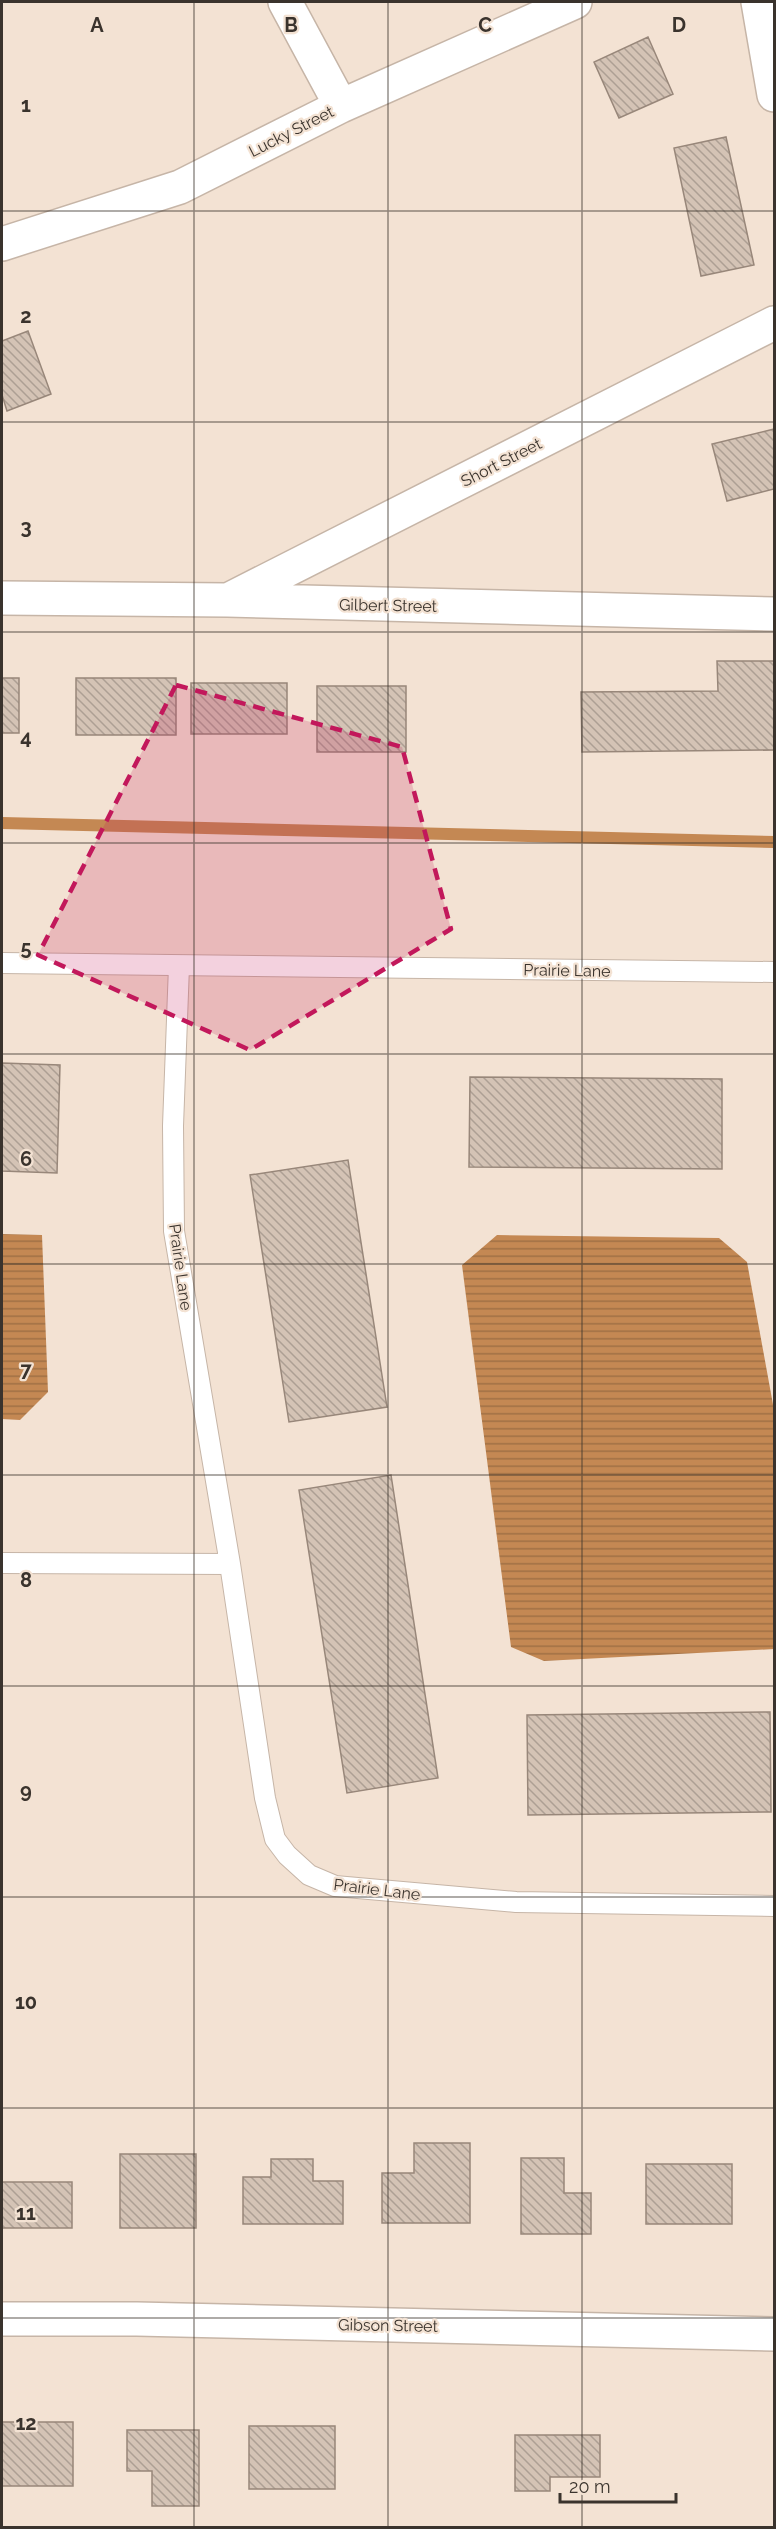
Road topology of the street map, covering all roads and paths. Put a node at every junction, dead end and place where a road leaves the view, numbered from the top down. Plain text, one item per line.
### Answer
1 (285, 2) edge
2 (575, 2) edge
3 (758, 2) edge
4 (774, 95) edge
5 (341, 106) junction
6 (2, 244) edge
7 (774, 322) edge
8 (2, 598) edge
9 (227, 600) junction
10 (774, 614) edge
11 (2, 963) edge
12 (179, 966) junction
13 (774, 972) edge
14 (2, 1563) edge
15 (230, 1564) junction
16 (774, 1906) edge
17 (2, 2319) edge
18 (774, 2334) edge

1 - 5 street
2 - 5 street, Lucky Street
3 - 4 street
5 - 6 street, Lucky Street
7 - 9 street, Short Street
8 - 9 street, Gilbert Street
9 - 10 street, Gilbert Street
11 - 12 lane, Prairie Lane
12 - 13 lane, Prairie Lane
12 - 15 lane, Prairie Lane
14 - 15 lane
15 - 16 lane, Prairie Lane
17 - 18 street, Gibson Street

